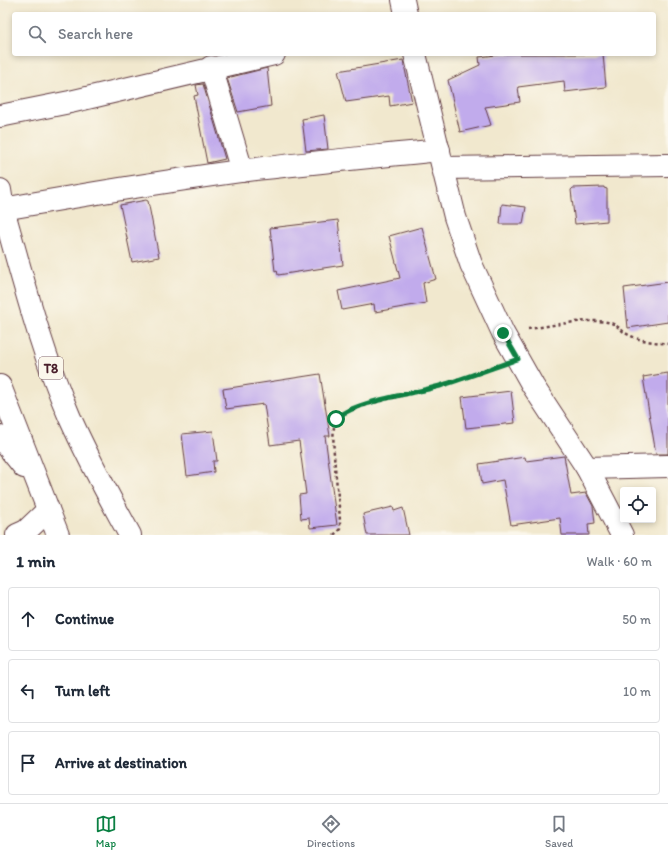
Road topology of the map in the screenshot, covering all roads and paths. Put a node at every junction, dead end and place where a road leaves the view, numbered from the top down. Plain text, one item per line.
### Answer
1 (403, 0) edge
2 (406, 12) edge
3 (264, 56) edge
4 (416, 56) edge
5 (212, 67) junction
6 (0, 116) edge
7 (441, 159) junction
8 (668, 165) edge
9 (242, 171) junction
10 (1, 203) edge
11 (503, 333) junction
12 (668, 344) edge
13 (518, 359) junction
14 (0, 386) edge
15 (0, 437) edge
16 (668, 466) edge
17 (587, 468) junction
18 (39, 487) junction
19 (48, 510) junction
20 (17, 535) edge
21 (58, 535) edge
22 (130, 535) edge
23 (334, 535) edge
24 (622, 535) edge

1 - 2 main road
3 - 5 main road
4 - 7 main road
5 - 6 main road
5 - 9 main road
7 - 8 main road
7 - 9 main road
7 - 11 main road
9 - 10 main road
10 - 22 main road, T8
11 - 12 path
11 - 13 main road
13 - 17 main road
13 - 23 path
14 - 18 main road
15 - 18 main road
16 - 17 main road
17 - 24 main road
18 - 19 main road
19 - 20 main road
19 - 21 main road

